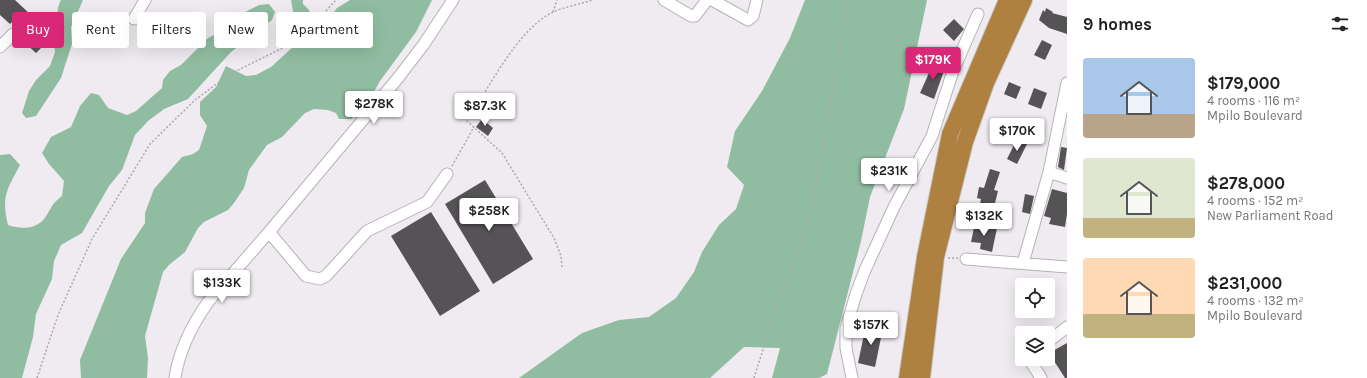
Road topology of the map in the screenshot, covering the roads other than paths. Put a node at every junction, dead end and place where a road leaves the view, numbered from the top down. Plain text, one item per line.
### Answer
1 (145, 0) edge
2 (454, 0) edge
3 (664, 0) edge
4 (707, 0) edge
5 (712, 0) edge
6 (757, 0) edge
7 (1007, 0) edge
8 (1024, 0) edge
9 (978, 14) dead end
10 (134, 19) dead end
11 (12, 35) edge
12 (0, 47) edge
13 (1067, 83) edge
14 (1049, 172) junction
15 (447, 174) road end
16 (1067, 178) edge
17 (269, 232) junction
18 (966, 259) road end
19 (1023, 264) junction
20 (1067, 267) edge
21 (1067, 327) edge
22 (1055, 336) edge
23 (1034, 366) edge
24 (174, 378) edge
25 (852, 378) edge
26 (907, 378) edge
27 (922, 378) edge
28 (1041, 378) edge

1 - 10 street
2 - 17 street
3 - 4 street
5 - 6 street
7 - 26 highway
8 - 27 highway
9 - 25 street
11 - 12 street
13 - 14 street
14 - 16 street
14 - 19 street
15 - 17 street
17 - 24 street
18 - 19 street
19 - 20 street
21 - 22 street
23 - 28 street

